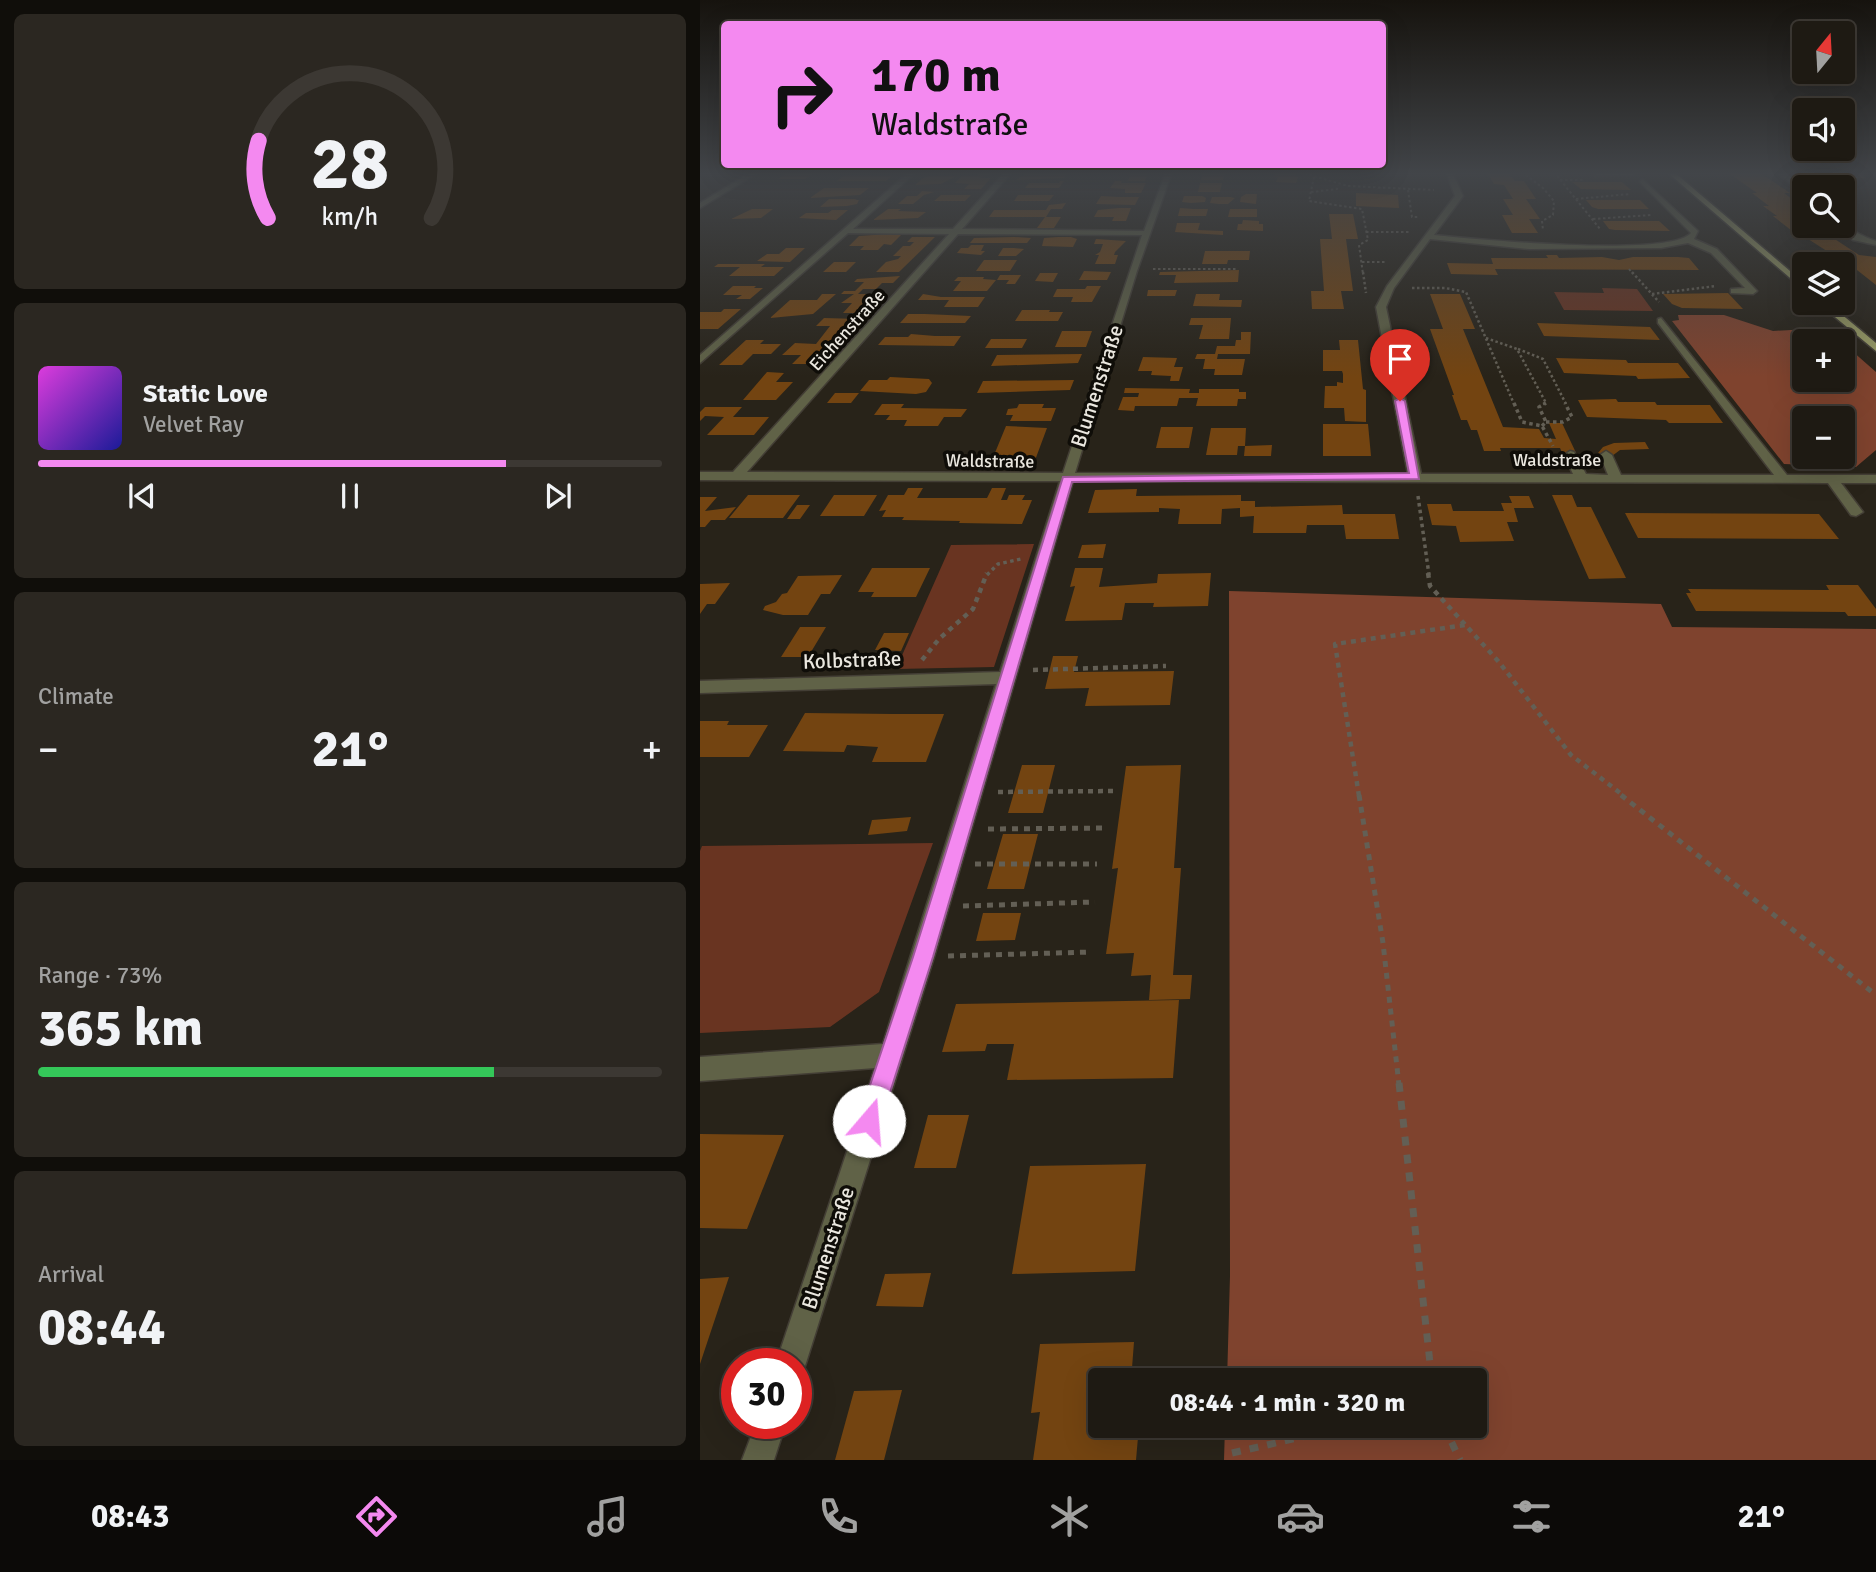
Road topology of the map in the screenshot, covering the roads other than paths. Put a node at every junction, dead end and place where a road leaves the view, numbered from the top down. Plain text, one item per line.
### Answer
1 (837, 240) edge
2 (949, 240) edge
3 (1144, 240) edge
4 (1428, 240) edge
5 (1467, 240) edge
6 (1689, 240) junction
7 (1749, 240) edge
8 (1704, 254) dead end
9 (1792, 277) edge
10 (1734, 290) road end
11 (1837, 315) edge
12 (1661, 320) road end
13 (1876, 348) edge
14 (700, 360) edge
15 (1570, 455) dead end
16 (1606, 455) dead end
17 (700, 476) edge
18 (1415, 476) junction
19 (737, 477) junction
20 (1576, 477) junction
21 (1616, 478) junction
22 (1068, 479) junction
23 (1784, 479) junction
24 (1876, 479) edge
25 (1832, 480) junction
26 (1856, 512) dead end
27 (1007, 674) junction
28 (700, 687) edge
29 (891, 1055) junction
30 (700, 1069) edge
31 (796, 1348) edge
32 (765, 1439) edge
33 (758, 1460) edge

1 - 14 street
2 - 19 street, Eichenstraße
3 - 22 street, Blumenstraße
4 - 18 street
5 - 6 street
6 - 8 street
6 - 10 street
7 - 9 main road
11 - 13 main road
12 - 23 street
15 - 20 street
16 - 21 street
17 - 19 street, Waldstraße
18 - 20 street, Waldstraße
18 - 22 street, Waldstraße
19 - 22 street, Waldstraße
20 - 21 street, Waldstraße
21 - 23 street, Waldstraße
22 - 27 street, Blumenstraße
23 - 25 street, Waldstraße
24 - 25 street, Waldstraße
25 - 26 street
27 - 28 street, Kolbstraße
27 - 29 street, Blumenstraße
29 - 30 street
29 - 31 street, Blumenstraße
32 - 33 street

